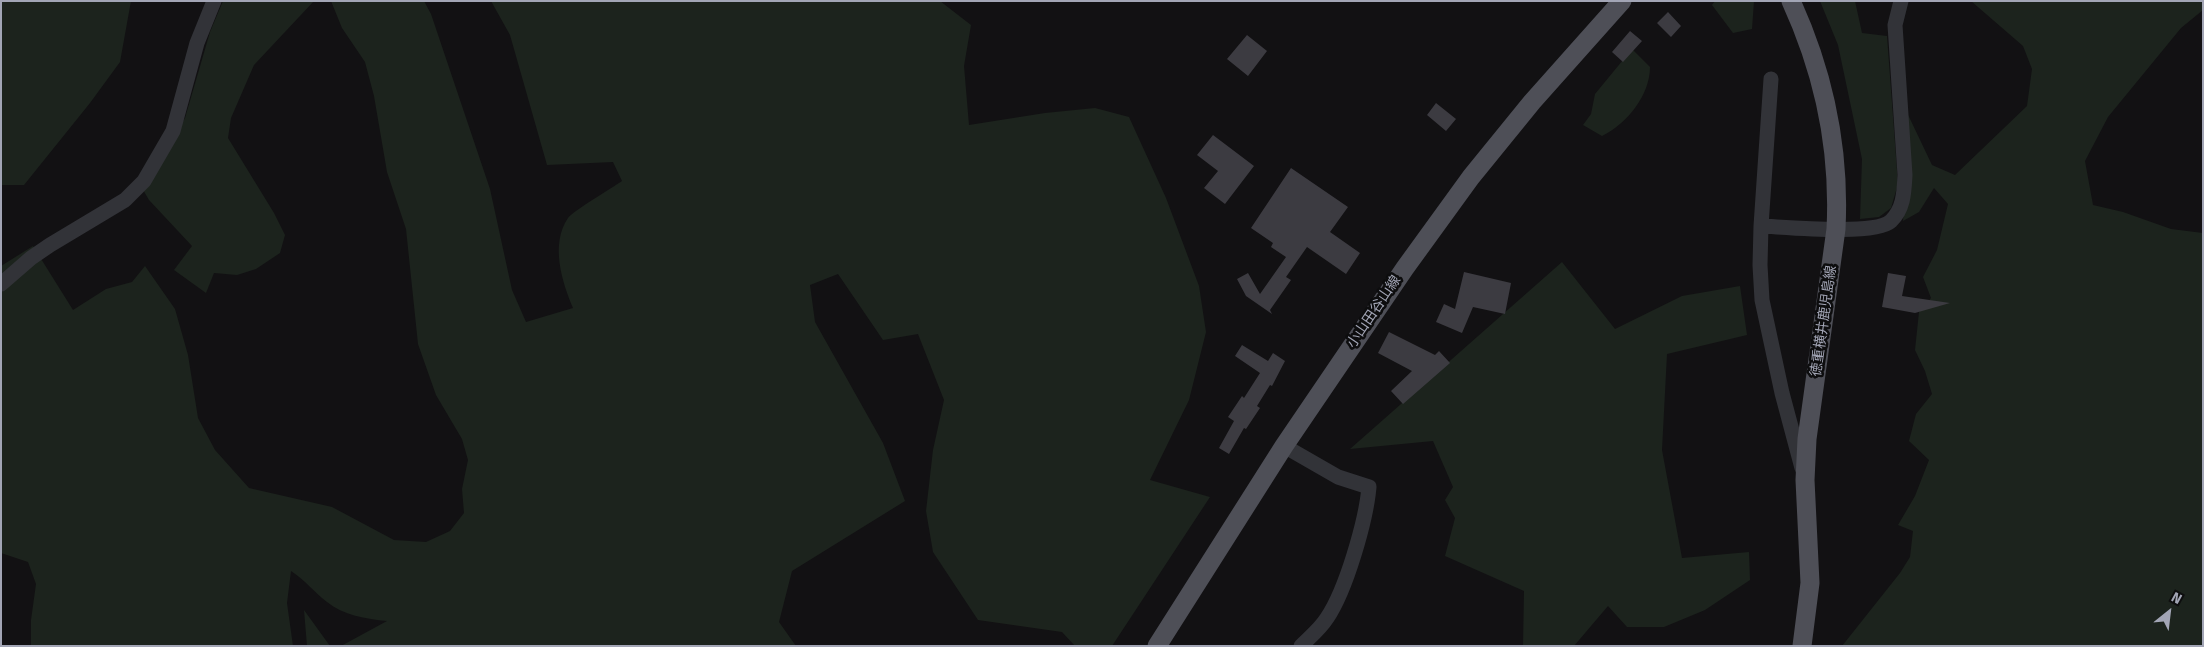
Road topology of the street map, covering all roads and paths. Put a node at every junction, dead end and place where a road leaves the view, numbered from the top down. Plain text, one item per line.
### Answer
1 (214, 1) edge
2 (1622, 1) edge
3 (1791, 1) edge
4 (1901, 1) edge
5 (1770, 79) dead end
6 (1761, 226) junction
7 (1836, 229) junction
8 (1, 284) edge
9 (1284, 446) junction
10 (1805, 480) junction
11 (1157, 646) edge
12 (1301, 646) edge
13 (1802, 646) edge

1 - 8 street
2 - 9 main road, 小山田谷山線
3 - 7 main road, 徳重横井鹿児島線
4 - 7 street
5 - 6 street
6 - 7 street
6 - 10 street
7 - 10 main road, 徳重横井鹿児島線
9 - 11 main road, 小山田谷山線
9 - 12 street
10 - 13 main road, 徳重横井鹿児島線

